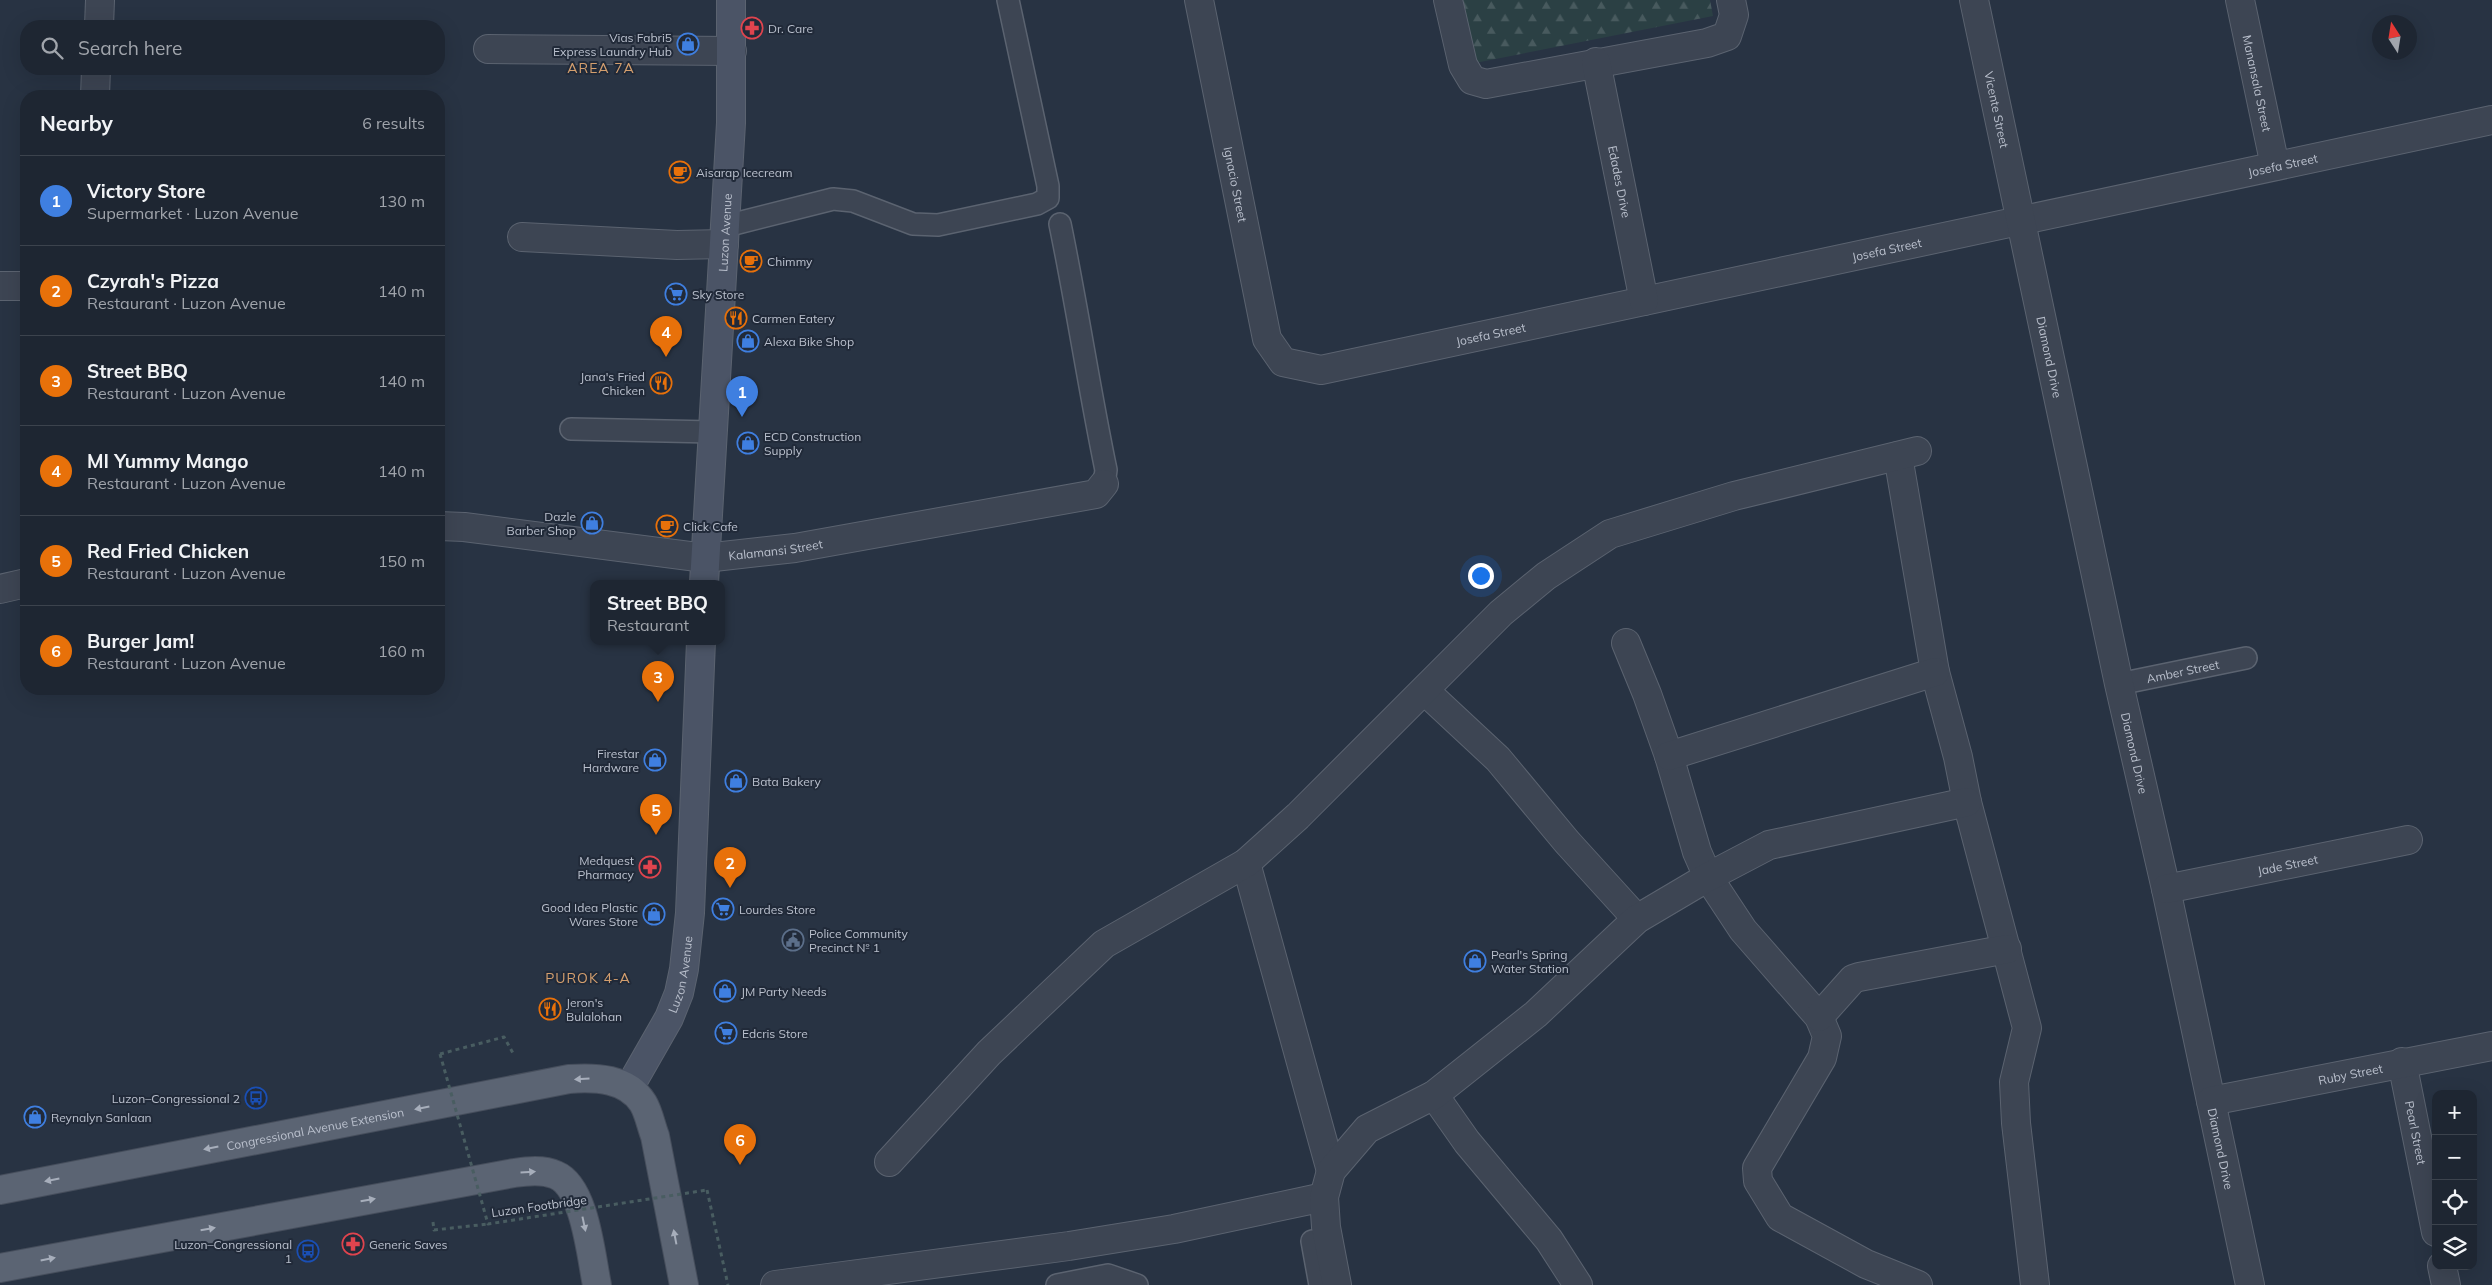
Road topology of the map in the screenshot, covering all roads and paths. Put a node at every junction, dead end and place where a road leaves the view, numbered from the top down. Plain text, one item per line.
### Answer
1 (100, 0) edge
2 (731, 0) edge
3 (1008, 0) edge
4 (1199, 0) edge
5 (1448, 0) edge
6 (1731, 0) edge
7 (1974, 0) edge
8 (2240, 0) edge
9 (99, 20) edge
10 (488, 49) dead end
11 (732, 51) junction
12 (1596, 62) junction
13 (96, 75) edge
14 (95, 90) edge
15 (2492, 120) edge
16 (2275, 166) junction
17 (2022, 221) junction
18 (1060, 224) dead end
19 (725, 235) junction
20 (522, 237) dead end
21 (0, 286) edge
22 (20, 286) edge
23 (1644, 301) junction
24 (1283, 362) joint
25 (571, 429) dead end
26 (712, 432) junction
27 (1104, 484) joint
28 (445, 526) edge
29 (704, 571) edge
30 (20, 584) edge
31 (0, 589) edge
32 (1626, 643) dead end
33 (702, 645) edge
34 (2246, 658) dead end
35 (1936, 672) junction
36 (2119, 684) junction
37 (1425, 691) junction
38 (1669, 756) junction
39 (1967, 802) junction
40 (2408, 840) dead end
41 (1246, 863) junction
42 (1708, 877) junction
43 (2166, 889) junction
44 (1637, 919) junction
45 (2007, 949) junction
46 (1819, 1017) junction
47 (504, 1037) dead end
48 (2492, 1046) edge
49 (2402, 1062) junction
50 (629, 1088) junction
51 (1434, 1095) junction
52 (2211, 1101) junction
53 (889, 1162) dead end
54 (1331, 1171) junction
55 (0, 1190) edge
56 (1324, 1197) junction
57 (488, 1224) junction
58 (2435, 1225) edge
59 (434, 1230) dead end
60 (1312, 1241) dead end
61 (0, 1268) edge
62 (2443, 1270) edge
63 (1870, 1274) edge
64 (598, 1285) edge
65 (684, 1285) edge
66 (728, 1285) edge
67 (775, 1285) edge
68 (1057, 1285) edge
69 (1137, 1285) edge
70 (1320, 1285) edge
71 (1337, 1285) edge
72 (1578, 1285) edge
73 (1918, 1285) edge
74 (2035, 1285) edge
75 (2250, 1285) edge
76 (2446, 1285) edge

1 - 9 street
2 - 11 main road, Luzon Avenue
3 - 19 lane
4 - 24 street, Ignacio Street
5 - 12 street
6 - 12 street
7 - 17 street, Vicente Street
8 - 16 street, Manansala Street
10 - 11 street
11 - 19 main road, Luzon Avenue
12 - 23 street, Edades Drive
13 - 14 street
15 - 16 street, Josefa Street
16 - 17 street, Josefa Street
17 - 23 street, Josefa Street
17 - 36 street, Diamond Drive
18 - 27 lane
19 - 20 street
19 - 26 main road, Luzon Avenue
21 - 22 street
23 - 24 street, Josefa Street
25 - 26 lane
26 - 29 main road, Luzon Avenue
27 - 29 street, Kalamansi Street
28 - 29 street, Kalamansi Street
30 - 31 street
32 - 38 street
33 - 50 main road, Luzon Avenue
34 - 36 lane, Amber Street
35 - 37 street
35 - 38 street
35 - 39 street
36 - 43 street, Diamond Drive
37 - 41 street
37 - 44 street
38 - 42 street
39 - 42 street
39 - 45 street
40 - 43 street, Jade Street
41 - 53 street
41 - 54 street
42 - 44 street
42 - 46 street
43 - 52 street, Diamond Drive
44 - 51 street
45 - 46 street
45 - 74 street
46 - 63 street
47 - 57 path, Luzon Footbridge, bridge
48 - 49 street, Ruby Street
49 - 52 street, Ruby Street
49 - 58 street, Pearl Street
50 -> 55 main road, Congressional Avenue Extension
65 -> 50 main road
51 - 54 street
51 - 72 street
52 - 75 street, Diamond Drive
54 - 56 street
56 - 67 street
56 - 71 street
57 - 59 path
57 - 66 path, Luzon Footbridge, bridge
60 - 70 lane
61 -> 64 main road
62 - 76 street
63 - 73 street
68 - 69 lane

